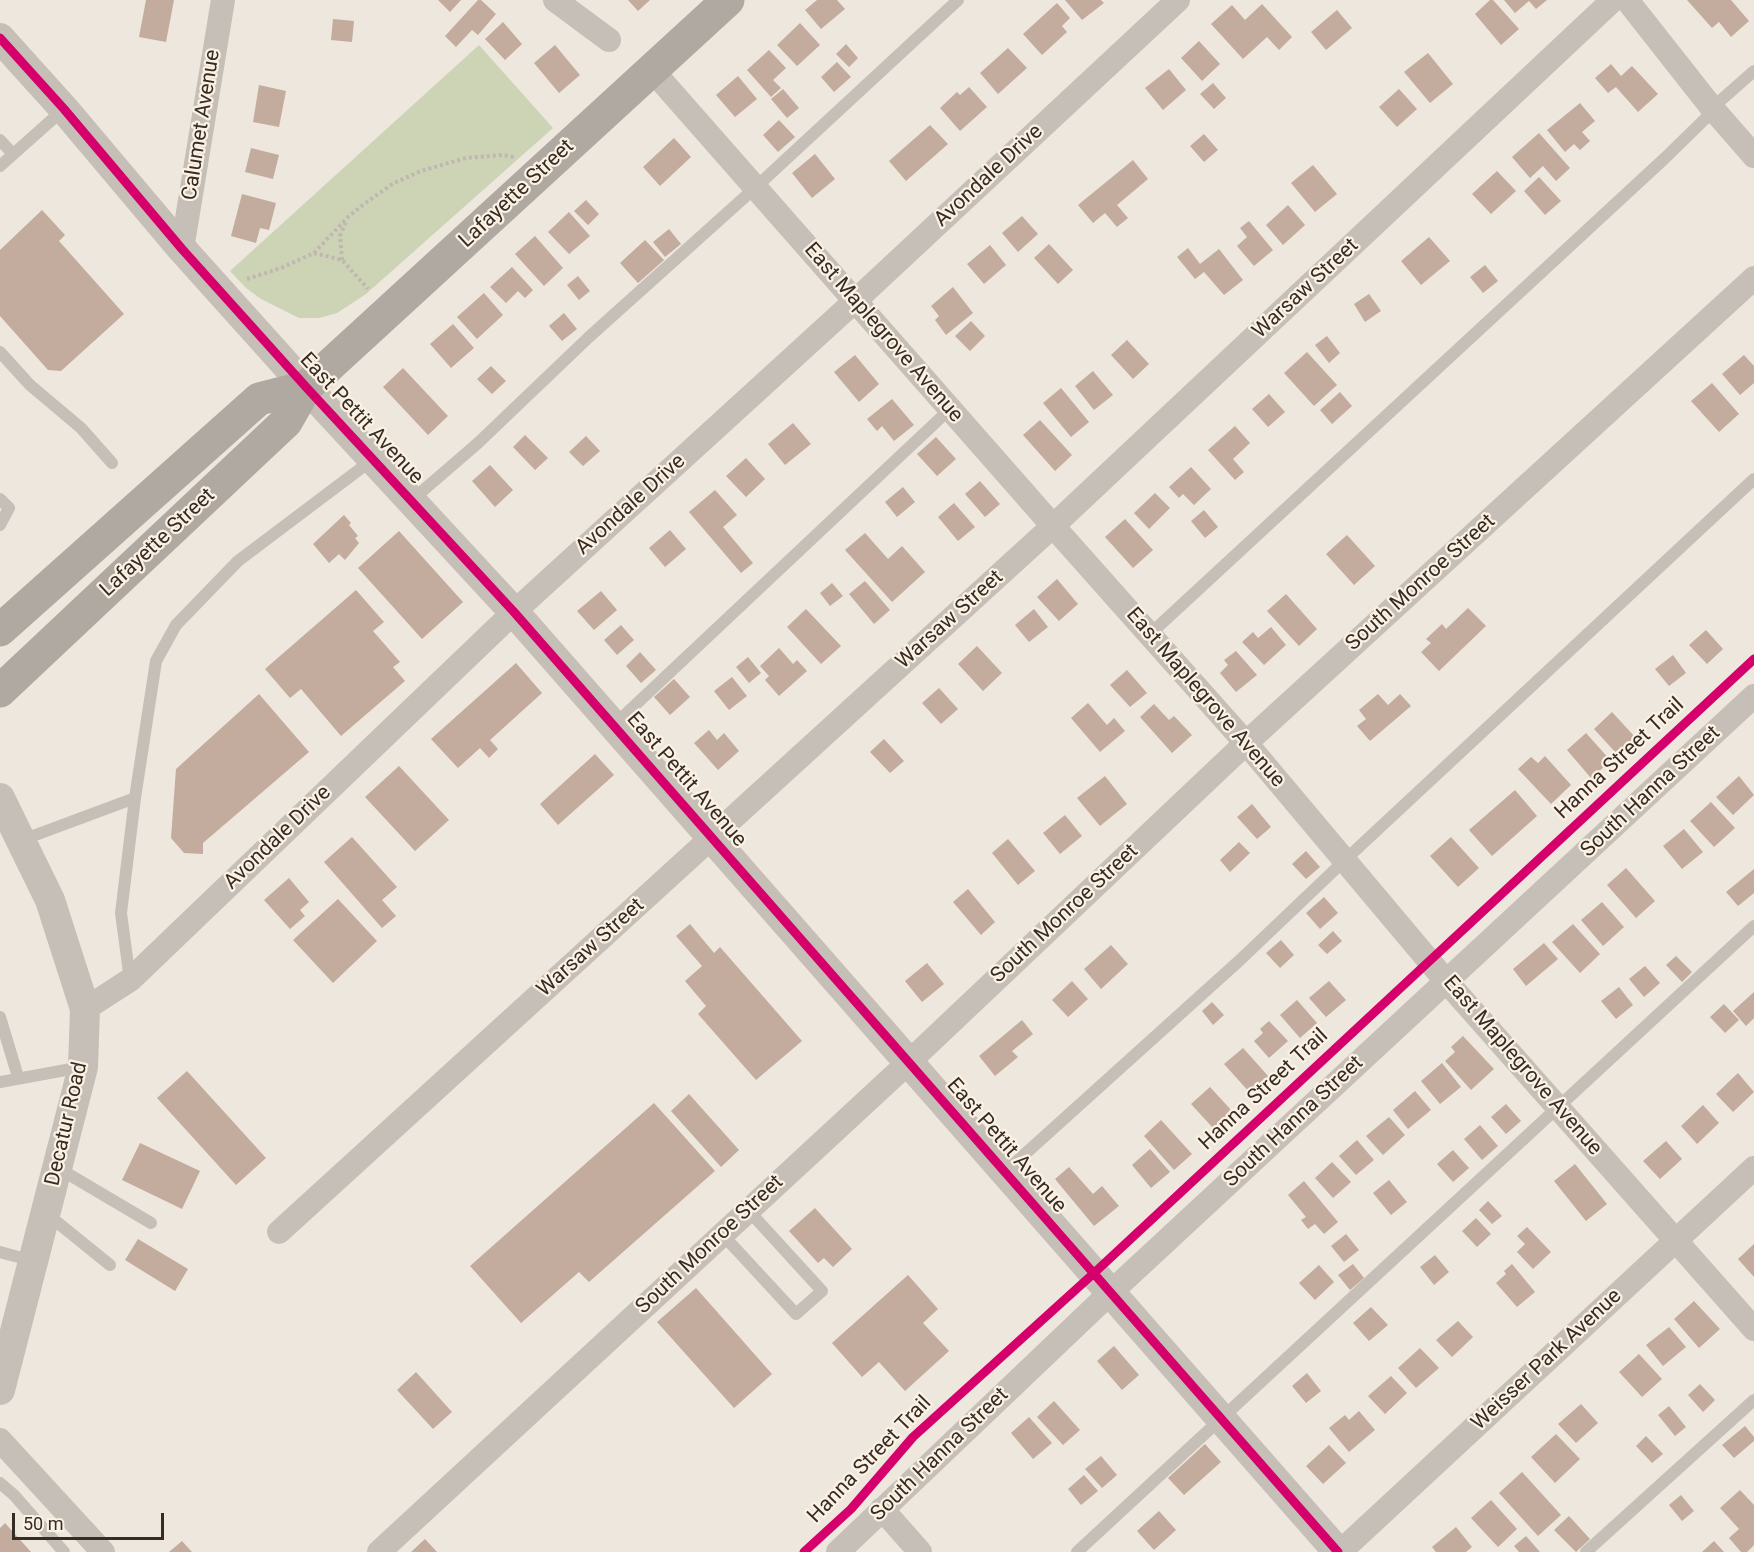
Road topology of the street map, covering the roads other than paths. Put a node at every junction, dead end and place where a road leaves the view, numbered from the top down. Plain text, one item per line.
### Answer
1 (223, 0) edge
2 (555, 0) edge
3 (728, 0) edge
4 (958, 0) edge
5 (1178, 0) edge
6 (1613, 0) edge
7 (1627, 0) edge
8 (0, 38) edge
9 (609, 40) dead end
10 (652, 70) junction
11 (1754, 71) edge
12 (1712, 108) junction
13 (64, 109) junction
14 (0, 140) edge
15 (13, 154) junction
16 (1754, 156) edge
17 (0, 166) edge
18 (756, 187) junction
19 (182, 249) junction
20 (1754, 278) edge
21 (855, 301) junction
22 (0, 352) edge
23 (306, 387) junction
24 (950, 410) junction
25 (373, 459) junction
26 (112, 463) dead end
27 (1754, 479) edge
28 (0, 499) edge
29 (412, 500) junction
30 (0, 525) edge
31 (1053, 526) junction
32 (514, 612) junction
33 (0, 630) edge
34 (1149, 635) junction
35 (0, 691) edge
36 (1754, 696) edge
37 (614, 725) junction
38 (1246, 743) junction
39 (0, 798) edge
40 (135, 798) junction
41 (713, 837) junction
42 (20, 840) junction
43 (1344, 860) junction
44 (1754, 926) edge
45 (130, 980) junction
46 (1446, 981) junction
47 (85, 1010) junction
48 (0, 1019) edge
49 (909, 1062) junction
50 (83, 1066) junction
51 (18, 1077) junction
52 (0, 1082) edge
53 (1558, 1107) junction
54 (57, 1168) junction
55 (1754, 1168) edge
56 (1005, 1172) junction
57 (748, 1210) junction
58 (46, 1213) junction
59 (151, 1223) dead end
60 (279, 1232) dead end
61 (722, 1234) junction
62 (1676, 1240) junction
63 (0, 1252) edge
64 (34, 1261) junction
65 (110, 1265) dead end
66 (1110, 1293) junction
67 (1754, 1329) edge
68 (1, 1380) edge
69 (1754, 1400) edge
70 (1222, 1420) junction
71 (0, 1440) edge
72 (0, 1483) edge
73 (882, 1509) junction
74 (64, 1552) edge
75 (103, 1552) edge
76 (379, 1552) edge
77 (838, 1552) edge
78 (920, 1552) edge
79 (1077, 1552) edge
80 (1339, 1552) edge
81 (1586, 1552) edge

1 - 19 street, Calumet Avenue
2 - 9 street
3 - 10 highway, Lafayette Street
4 - 18 lane
5 - 21 street, Avondale Drive
6 - 31 street, Warsaw Street
7 - 12 street
8 - 13 street, East Pettit Avenue
10 - 18 street, East Maplegrove Avenue
10 - 23 highway, Lafayette Street
11 - 12 lane
12 - 16 street
12 - 34 lane
13 - 15 lane
13 - 19 street, East Pettit Avenue
14 - 15 lane
15 - 17 lane
18 - 21 street, East Maplegrove Avenue
18 - 29 lane
19 - 23 street, East Pettit Avenue
20 - 38 street, South Monroe Street
21 - 24 street, East Maplegrove Avenue
21 - 32 street, Avondale Drive
22 - 26 lane
23 - 25 street, East Pettit Avenue
23 - 33 highway, Lafayette Street
23 - 35 highway, Lafayette Street
24 - 31 street, East Maplegrove Avenue
24 - 37 lane
25 - 29 street, East Pettit Avenue
25 - 40 lane
27 - 43 lane
28 - 30 lane
29 - 32 street, East Pettit Avenue
31 - 34 street, East Maplegrove Avenue
31 - 41 street, Warsaw Street
32 - 37 street, East Pettit Avenue
32 - 45 street, Avondale Drive
34 - 38 street, East Maplegrove Avenue
36 - 46 street, South Hanna Street
37 - 41 street, East Pettit Avenue
38 - 43 street, East Maplegrove Avenue
38 - 49 street, South Monroe Street
39 - 42 street, Decatur Road
40 - 42 lane
40 - 45 lane
41 - 49 street, East Pettit Avenue
41 - 60 street, Warsaw Street
42 - 47 street, Decatur Road
43 - 46 street, East Maplegrove Avenue
43 - 56 lane
44 - 53 lane
45 - 47 street, Avondale Drive
46 - 53 street, East Maplegrove Avenue
46 - 66 street, South Hanna Street
47 - 50 street, Decatur Road
48 - 51 lane
49 - 56 street, East Pettit Avenue
49 - 57 street, South Monroe Street
50 - 51 lane
50 - 54 street, Decatur Road
51 - 52 lane
53 - 62 street, East Maplegrove Avenue
53 - 70 lane
54 - 58 street, Decatur Road
54 - 59 lane
55 - 62 street, Weisser Park Avenue
56 - 66 street, East Pettit Avenue
57 - 61 street, South Monroe Street
57 - 61 lane
58 - 64 street, Decatur Road
58 - 65 lane
61 - 76 street, South Monroe Street
62 - 67 street, East Maplegrove Avenue
62 - 80 street, Weisser Park Avenue
63 - 64 lane
64 - 68 street, Decatur Road
66 - 70 street, East Pettit Avenue
66 - 73 street, South Hanna Street
69 - 81 lane
70 - 79 lane
70 - 80 street, East Pettit Avenue
71 - 75 street
72 - 74 lane
73 - 77 street, South Hanna Street
73 - 78 street

